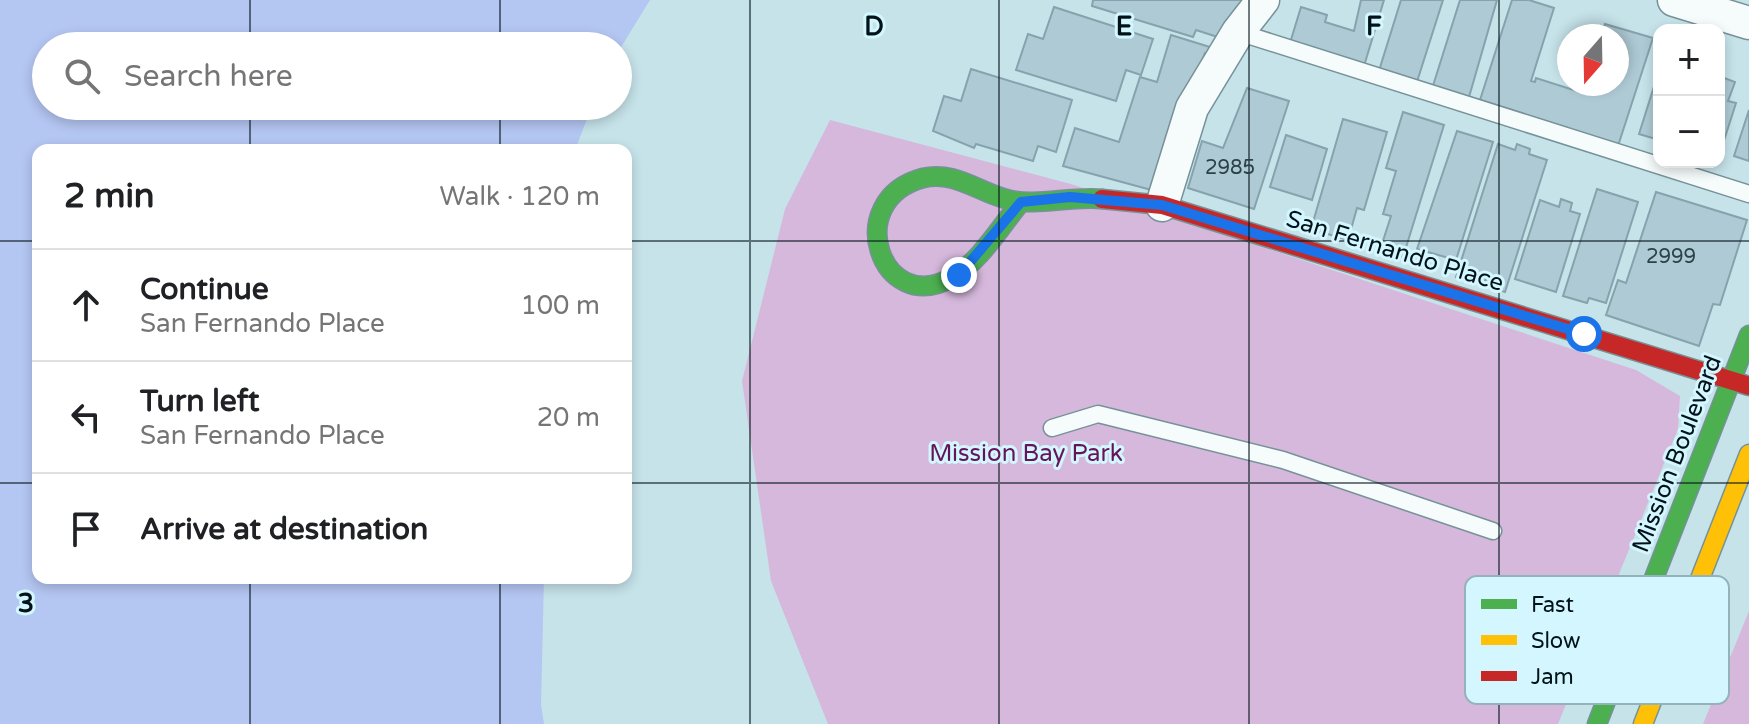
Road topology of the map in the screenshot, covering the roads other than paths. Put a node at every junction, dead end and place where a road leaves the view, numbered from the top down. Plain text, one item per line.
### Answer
1 (1263, 0) edge
2 (1674, 0) edge
3 (1749, 23) edge
4 (1238, 32) junction
5 (1749, 194) edge
6 (1021, 202) junction
7 (1162, 205) junction
8 (1749, 335) edge
9 (1740, 383) edge
10 (1052, 428) dead end
11 (1749, 454) edge
12 (1493, 531) dead end
13 (1659, 576) edge
14 (1701, 576) edge
15 (1605, 704) edge
16 (1651, 704) edge
17 (1597, 724) edge
18 (1643, 724) edge

1 - 4 street
2 - 3 street
4 - 5 lane
4 - 7 street
6 - 6 street, San Fernando Place
6 - 7 street, San Fernando Place
7 - 9 street, San Fernando Place
8 - 9 street, Mission Boulevard
9 - 13 street, Mission Boulevard
10 - 12 lane
11 - 14 street
15 - 17 street, Mission Boulevard
16 - 18 street

